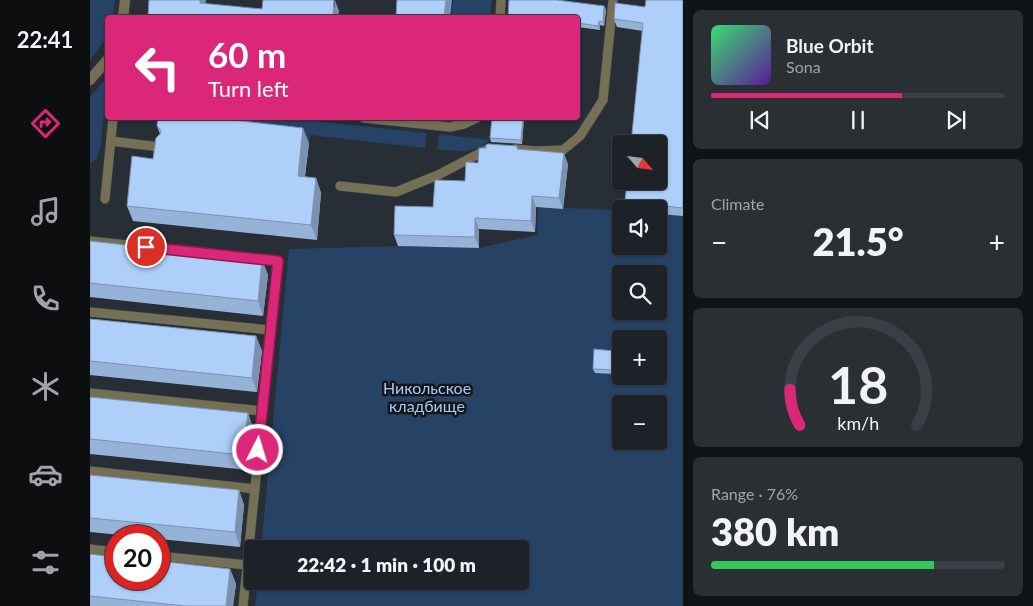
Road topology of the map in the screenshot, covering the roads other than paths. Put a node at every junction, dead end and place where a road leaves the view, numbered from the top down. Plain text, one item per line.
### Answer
1 (125, 0) edge
2 (501, 0) edge
3 (613, 0) edge
4 (123, 15) edge
5 (500, 15) edge
6 (105, 62) edge
7 (90, 80) edge
8 (113, 120) edge
9 (383, 120) edge
10 (473, 120) edge
11 (111, 141) junction
12 (160, 147) edge
13 (340, 186) dead end
14 (105, 199) dead end
15 (90, 241) edge
16 (90, 312) edge
17 (270, 330) junction
18 (90, 393) edge
19 (262, 411) junction
20 (90, 471) edge
21 (254, 489) junction
22 (249, 540) edge
23 (90, 549) edge
24 (105, 551) edge
25 (170, 557) edge
26 (244, 565) edge
27 (245, 590) edge
28 (243, 606) edge

1 - 4 street
2 - 5 lane
3 - 13 lane
6 - 7 street
8 - 11 lane
9 - 10 lane
11 - 12 lane
11 - 14 lane
15 - 17 lane
16 - 17 lane
17 - 19 lane
18 - 19 lane
19 - 21 lane
20 - 21 lane
21 - 22 lane
23 - 24 lane
25 - 26 lane
27 - 28 lane

